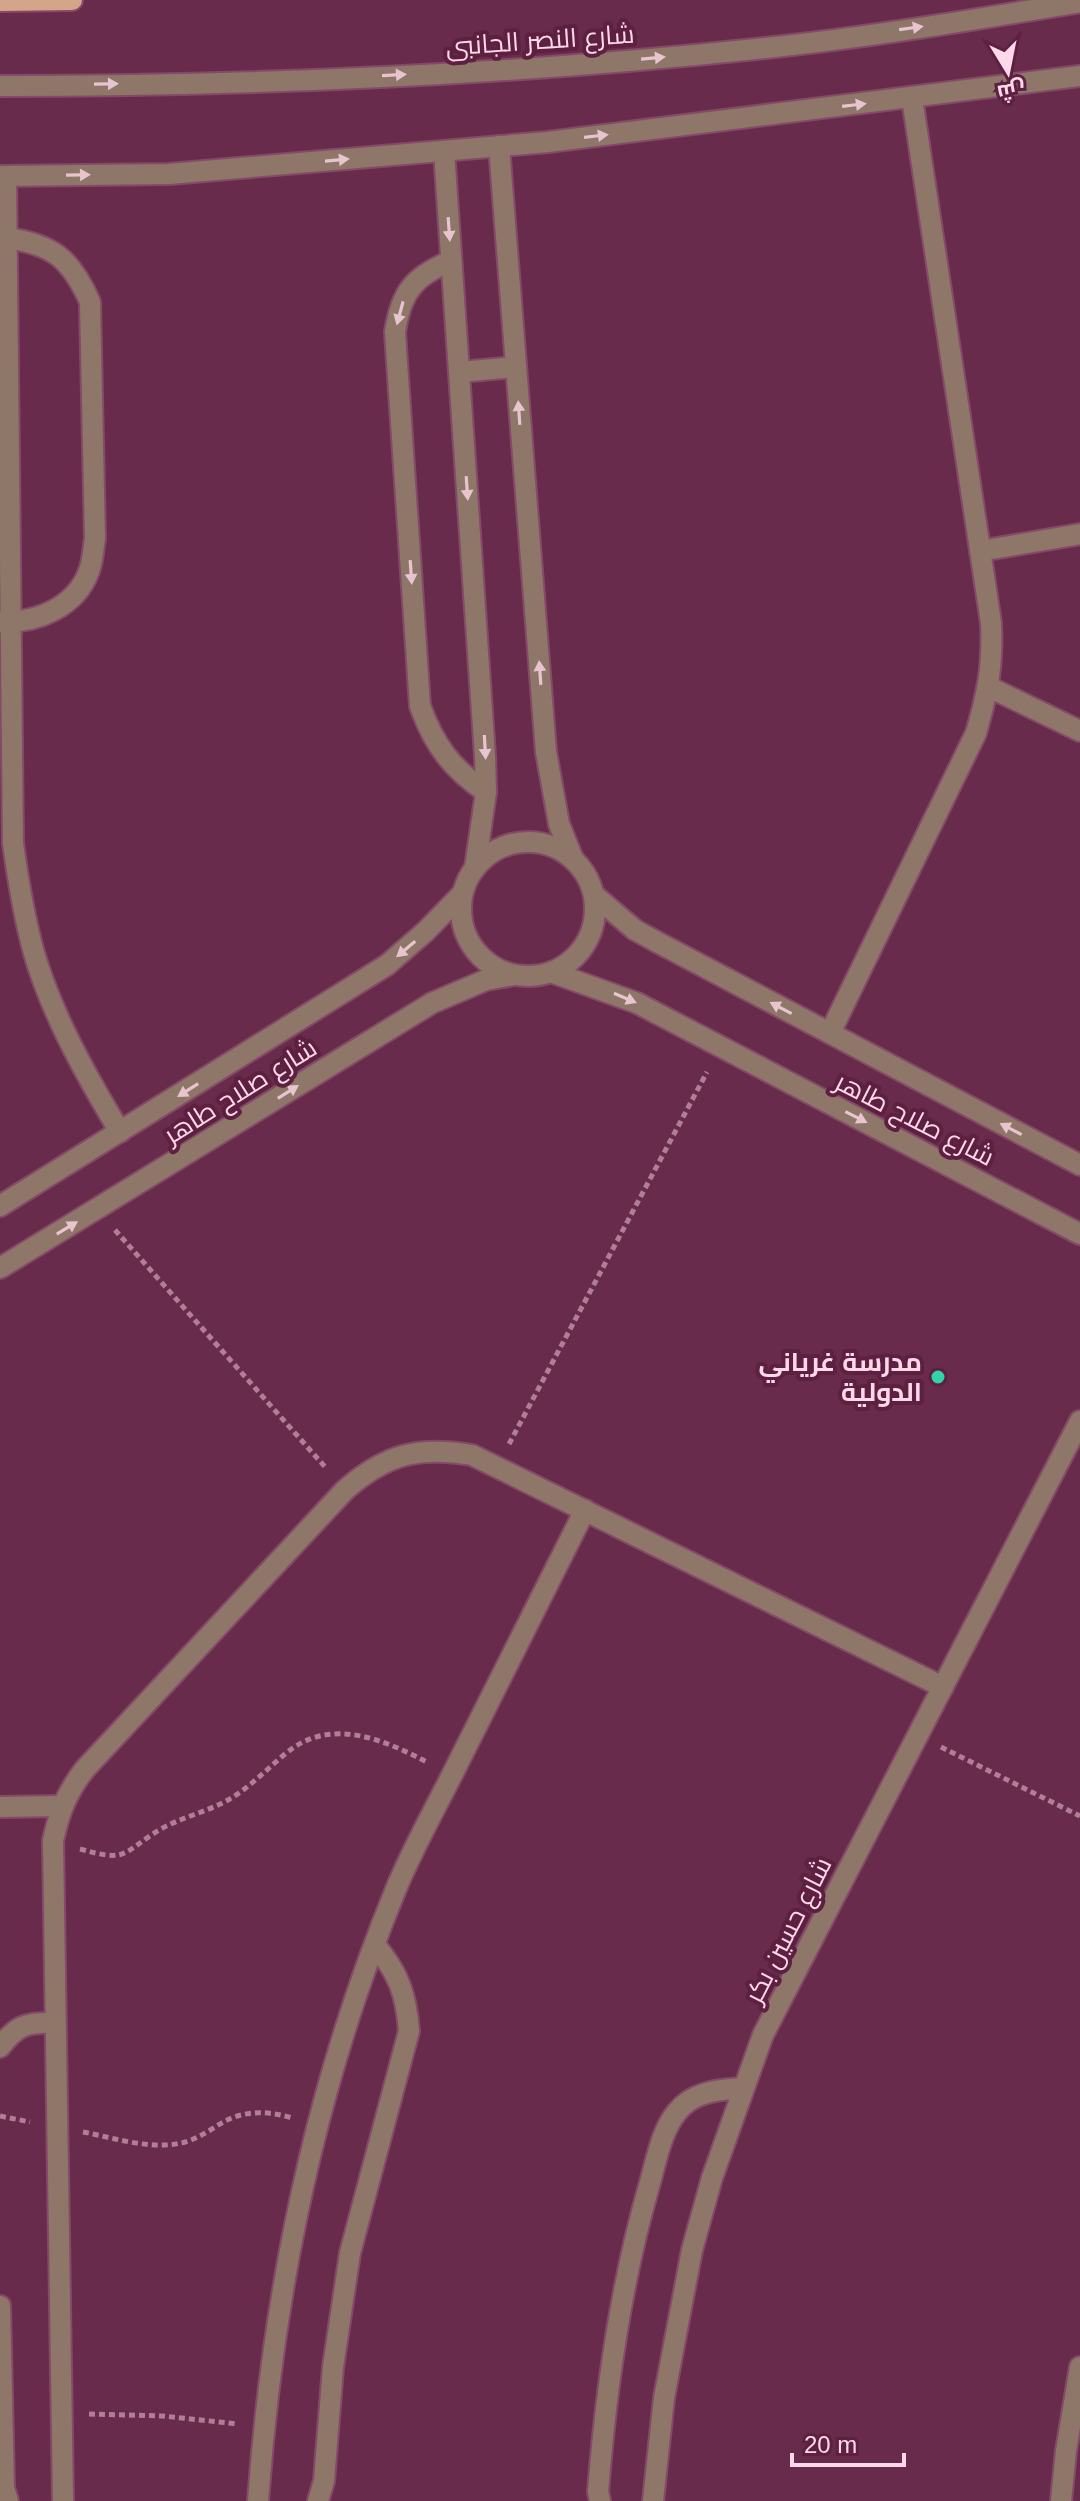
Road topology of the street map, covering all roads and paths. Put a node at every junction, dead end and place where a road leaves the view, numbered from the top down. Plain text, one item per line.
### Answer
1 (72, 0) edge
2 (0, 1) edge
3 (1080, 2) edge
4 (1080, 76) edge
5 (0, 86) edge
6 (912, 98) junction
7 (499, 146) junction
8 (444, 151) junction
9 (3, 176) edge
10 (6, 238) junction
11 (451, 261) junction
12 (516, 367) junction
13 (459, 372) junction
14 (1080, 534) edge
15 (980, 551) junction
16 (6, 622) edge
17 (989, 687) junction
18 (1080, 731) edge
19 (486, 792) junction
20 (573, 859) junction
21 (475, 868) junction
22 (10, 892) edge
23 (462, 894) junction
24 (594, 895) junction
25 (551, 972) junction
26 (514, 975) junction
27 (830, 1033) junction
28 (720, 1047) junction
29 (120, 1132) junction
30 (1080, 1165) edge
31 (0, 1206) edge
32 (97, 1209) junction
33 (1080, 1234) edge
34 (0, 1268) edge
35 (1080, 1421) edge
36 (497, 1466) junction
37 (345, 1490) junction
38 (585, 1510) junction
39 (943, 1687) junction
40 (918, 1735) junction
41 (453, 1775) junction
42 (61, 1806) junction
43 (0, 1807) edge
44 (1080, 1816) edge
45 (53, 1841) junction
46 (375, 1945) junction
47 (54, 2023) junction
48 (0, 2047) edge
49 (743, 2088) junction
50 (0, 2116) edge
51 (56, 2127) junction
52 (316, 2133) junction
53 (0, 2306) edge
54 (1080, 2367) edge
55 (61, 2415) junction
56 (263, 2428) junction
57 (8, 2501) edge
58 (63, 2501) edge
59 (258, 2501) edge
60 (318, 2501) edge
61 (600, 2501) edge
62 (653, 2501) edge
63 (1061, 2501) edge

1 - 2 main road
5 -> 3 street, شارع النصر الجانبى
4 - 6 street
7 -> 6 street
6 - 15 street
7 - 8 street
7 - 12 street
9 -> 8 street
8 -> 11 street
9 - 10 street
10 - 16 street
10 - 16 street
11 - 13 street
11 -> 19 street
12 - 13 street
20 -> 12 street
13 -> 19 street
14 - 15 street
15 - 17 street
16 - 22 street
17 - 18 street
17 - 27 street
19 - 21 street
20 - 21 street
20 - 24 street
21 - 23 street
22 - 29 street
23 - 26 street
23 -> 29 street, شارع صلاح طاهر
24 - 25 street
27 -> 24 street, شارع صلاح طاهر
25 - 26 street
25 -> 28 street, شارع صلاح طاهر
32 -> 26 street, شارع صلاح طاهر
30 -> 27 street, شارع صلاح طاهر
28 -> 33 street, شارع صلاح طاهر
28 - 36 path
29 - 31 street, شارع صلاح طاهر
34 -> 32 street, شارع صلاح طاهر
32 - 37 path
35 - 39 street, شارع حسين بكر
36 - 37 street
36 - 38 street
37 - 42 street
38 - 39 street
38 - 41 street
39 - 40 street, شارع حسين بكر
40 - 44 path
40 - 49 street, شارع حسين بكر
41 - 45 path
41 - 46 street
42 - 43 street
42 - 45 street
45 - 47 street
46 - 52 street
46 - 60 street
47 - 48 street
47 - 51 street
49 - 61 street
49 - 62 street, شارع حسين بكر
50 - 51 path
51 - 52 path
51 - 55 street
52 - 56 street
53 - 57 street
54 - 63 street
55 - 56 path
55 - 58 street
56 - 59 street

